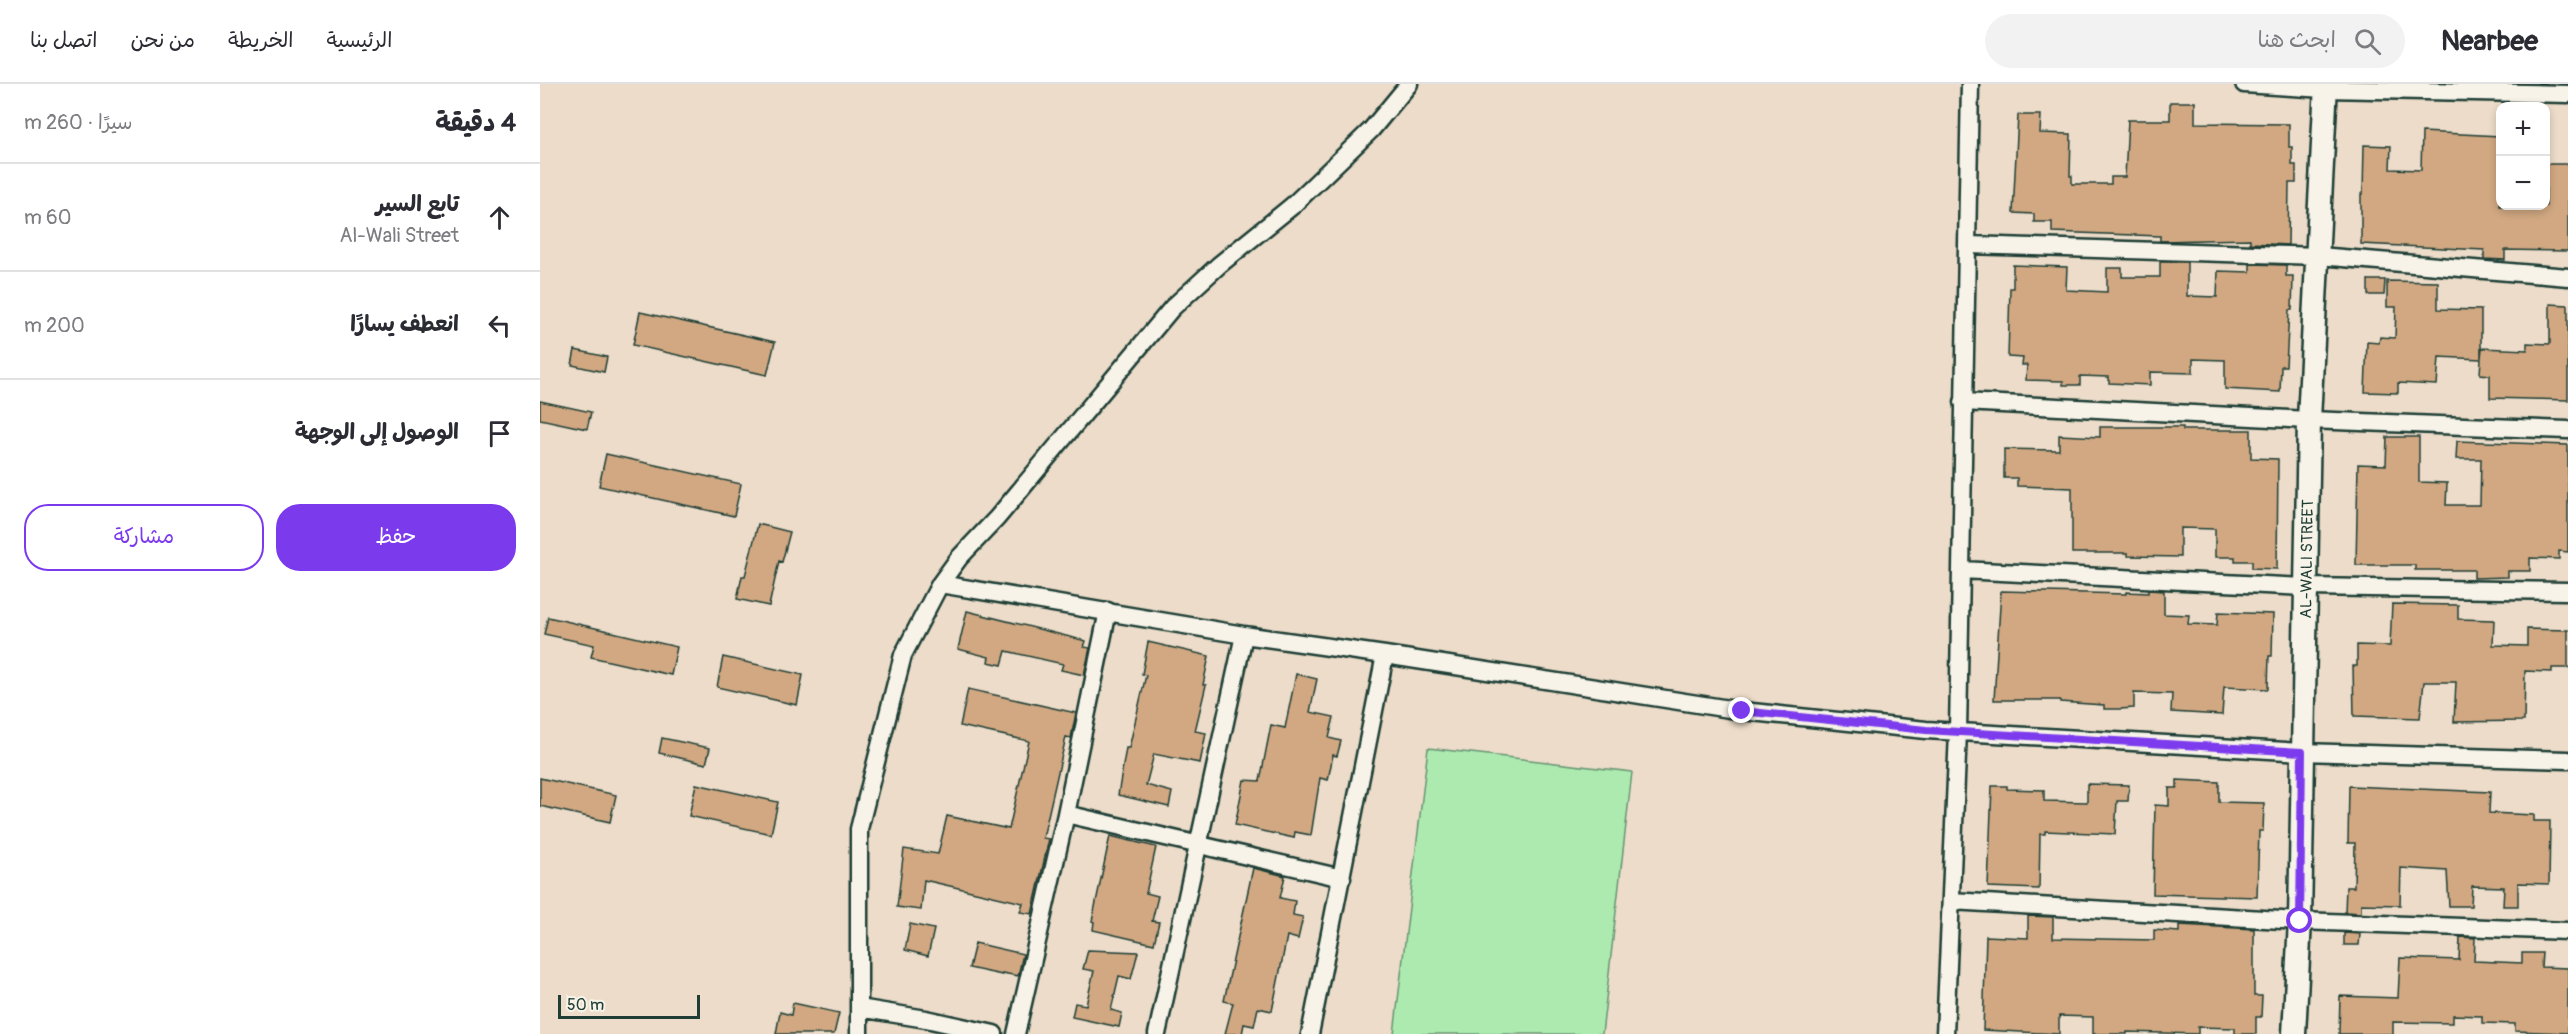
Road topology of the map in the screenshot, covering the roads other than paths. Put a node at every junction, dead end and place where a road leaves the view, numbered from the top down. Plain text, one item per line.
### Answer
1 (1409, 84) edge
2 (1970, 84) edge
3 (2244, 84) edge
4 (2326, 86) edge
5 (2568, 94) edge
6 (1968, 245) junction
7 (2319, 256) junction
8 (2568, 277) edge
9 (1963, 402) junction
10 (2309, 420) junction
11 (2568, 430) edge
12 (1961, 570) junction
13 (940, 584) junction
14 (2306, 587) junction
15 (2568, 591) edge
16 (1108, 611) junction
17 (1244, 635) junction
18 (1385, 655) junction
19 (1958, 732) junction
20 (2302, 752) junction
21 (2568, 760) edge
22 (1066, 814) junction
23 (1200, 846) junction
24 (1342, 878) junction
25 (1951, 901) junction
26 (2300, 921) junction
27 (2568, 931) edge
28 (859, 1008) junction
29 (859, 1034) edge
30 (994, 1034) edge
31 (1016, 1034) edge
32 (1157, 1034) edge
33 (1310, 1034) edge
34 (1946, 1034) edge
35 (2294, 1034) edge

1 - 13 street
2 - 6 street
3 - 4 street
4 - 5 street
4 - 7 main road, AL-WALI STREET
6 - 7 street
6 - 9 street
7 - 8 street
7 - 10 main road, AL-WALI STREET
9 - 10 street
9 - 12 street
10 - 11 street
10 - 14 main road, AL-WALI STREET
12 - 14 street
12 - 19 street
13 - 16 street
13 - 28 street
14 - 15 street
14 - 20 main road, AL-WALI STREET
16 - 17 street
16 - 22 street
17 - 18 street
17 - 23 street
18 - 19 street
18 - 24 street
19 - 20 street
19 - 25 street
20 - 21 street
20 - 26 main road, AL-WALI STREET
22 - 23 street
22 - 31 street
23 - 24 street
23 - 32 street
24 - 33 street
25 - 26 street
25 - 34 street
26 - 27 street
26 - 35 main road, AL-WALI STREET
28 - 29 street
28 - 30 street

